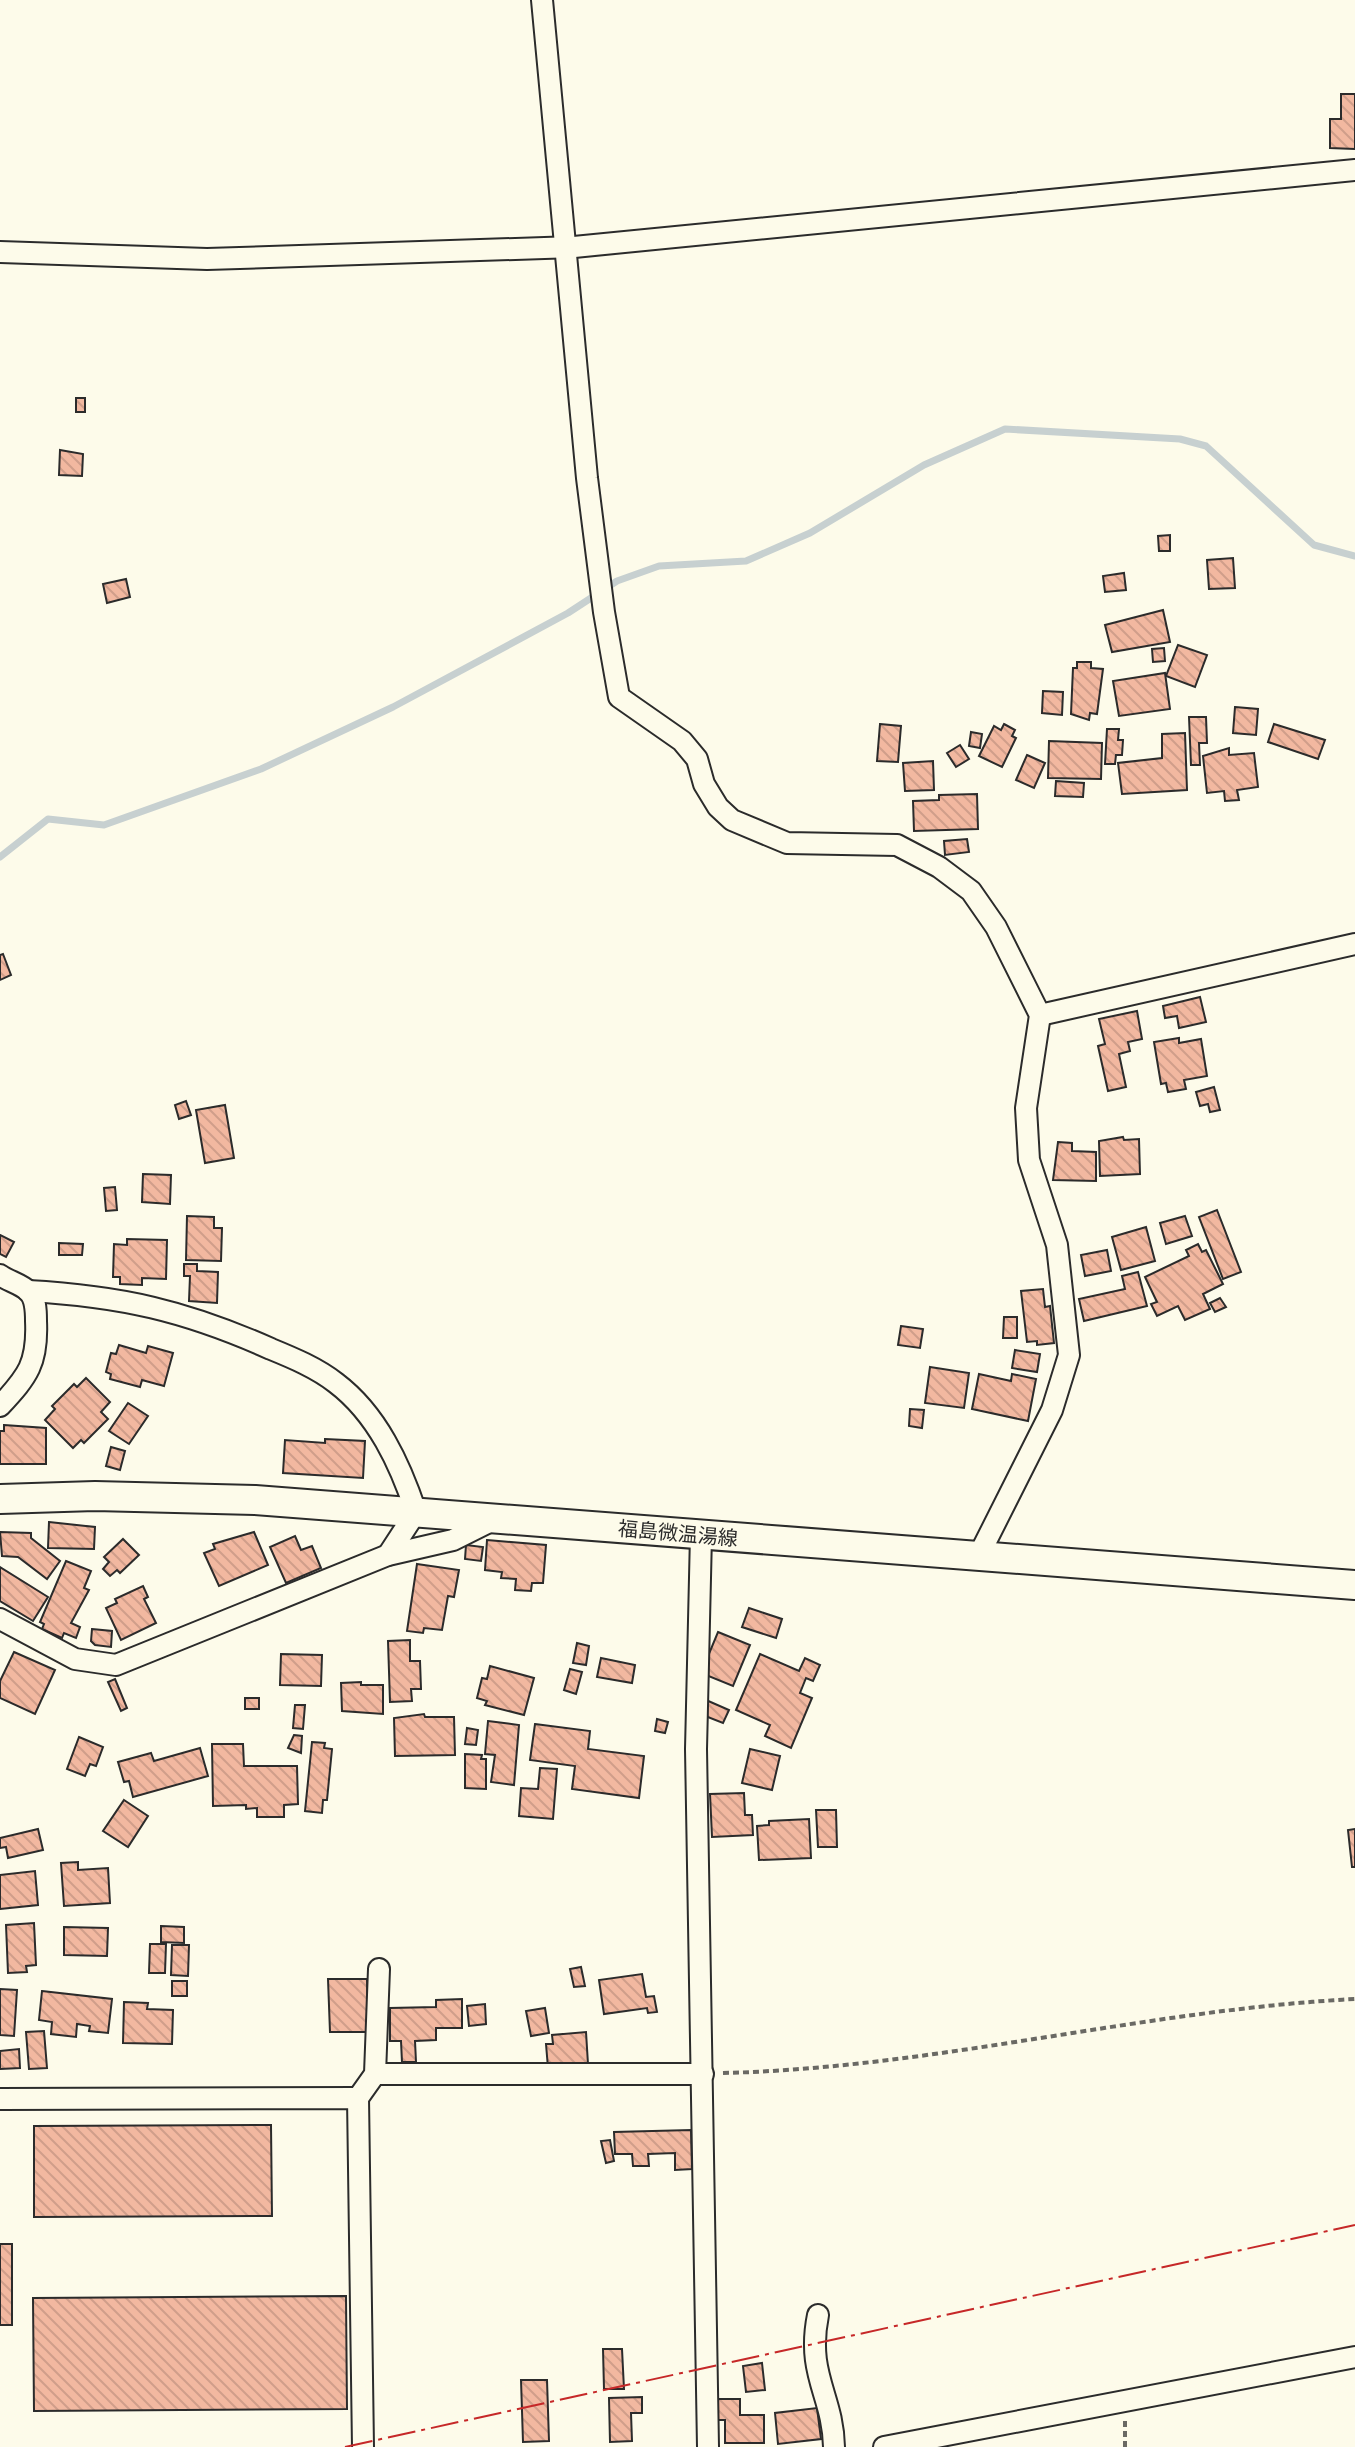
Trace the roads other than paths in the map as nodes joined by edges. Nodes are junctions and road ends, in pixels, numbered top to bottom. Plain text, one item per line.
1 (542, 0) edge
2 (1355, 170) edge
3 (564, 247) junction
4 (0, 252) edge
5 (1355, 944) edge
6 (1040, 1015) junction
7 (0, 1275) edge
8 (28, 1291) junction
9 (0, 1406) edge
10 (0, 1499) edge
11 (416, 1512) junction
12 (499, 1518) junction
13 (701, 1535) junction
14 (388, 1555) junction
15 (978, 1557) junction
16 (1355, 1585) edge
17 (0, 1619) edge
18 (379, 1969) dead end
19 (375, 2074) junction
20 (703, 2074) junction
21 (358, 2098) junction
22 (0, 2099) edge
23 (818, 2315) dead end
24 (1355, 2357) edge
25 (363, 2447) edge
26 (708, 2447) edge
27 (834, 2447) edge
28 (884, 2447) edge

1 - 3 street
2 - 3 street
3 - 4 street
3 - 6 street
5 - 6 street
6 - 15 street
7 - 8 street
8 - 9 street
8 - 11 street
10 - 11 main road, 福島微温湯線
11 - 12 main road, 福島微温湯線
11 - 14 street
12 - 13 main road, 福島微温湯線
12 - 14 street
13 - 15 main road, 福島微温湯線
13 - 20 street
14 - 17 street
15 - 16 main road, 福島微温湯線
18 - 19 street
19 - 20 street
19 - 21 street
20 - 26 street
21 - 22 street
21 - 25 street
23 - 27 street
24 - 28 street

